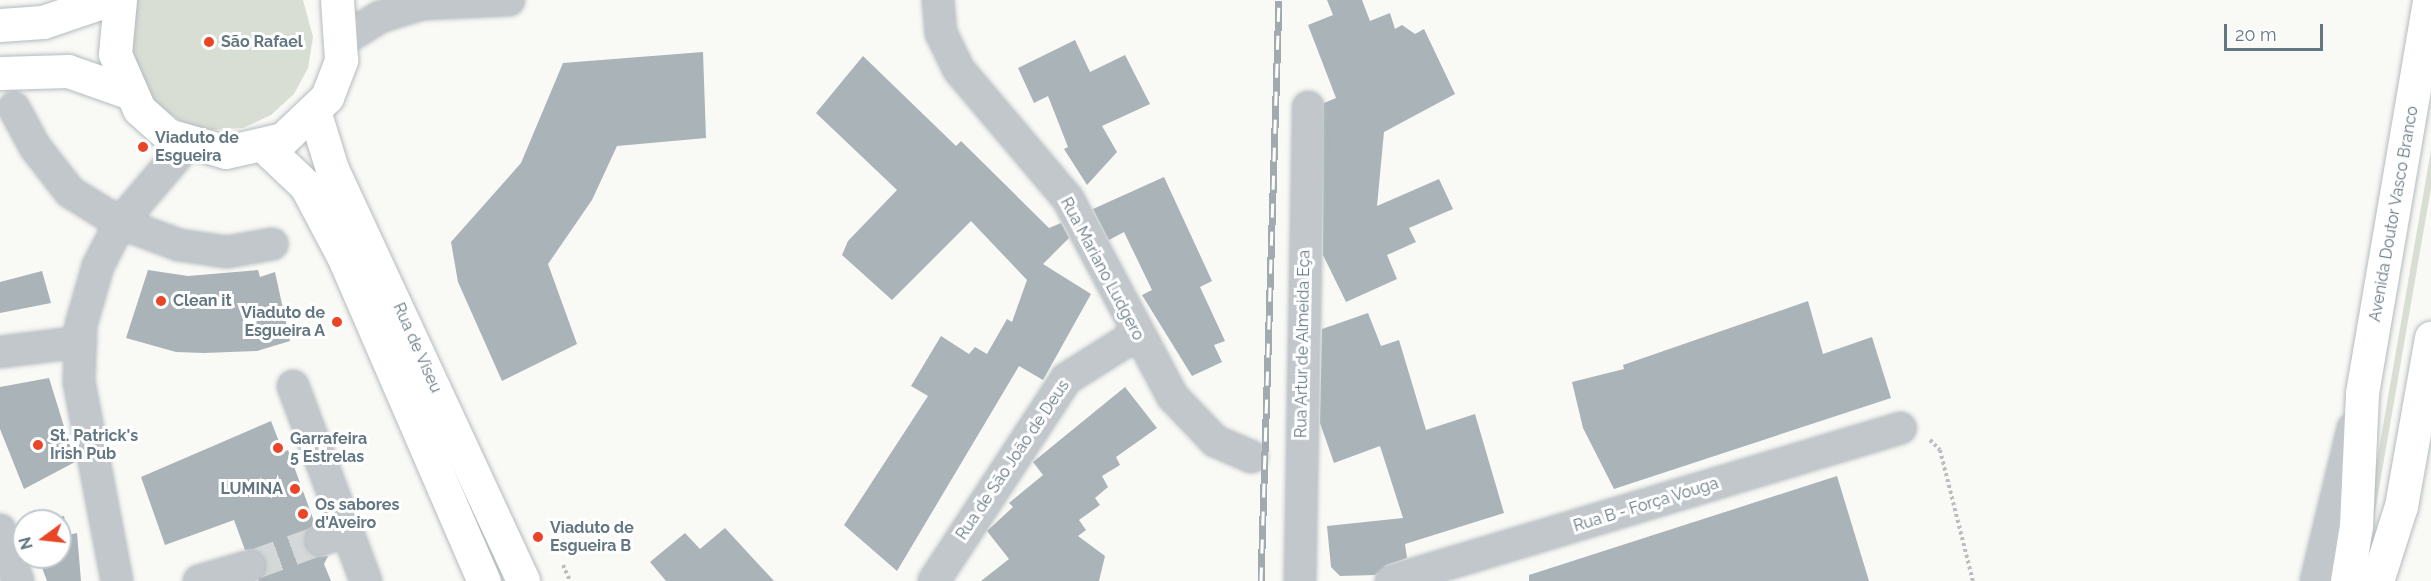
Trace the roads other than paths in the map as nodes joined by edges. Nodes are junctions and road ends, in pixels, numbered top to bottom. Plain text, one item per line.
1 (108, 0) edge
2 (120, 0) edge
3 (337, 0) edge
4 (509, 0) edge
5 (938, 0) edge
6 (2429, 0) edge
7 (0, 25) edge
8 (343, 40) junction
9 (0, 73) edge
10 (128, 92) junction
11 (1308, 107) dead end
12 (14, 108) dead end
13 (315, 114) junction
14 (187, 144) junction
15 (265, 147) junction
16 (120, 223) junction
17 (272, 244) dead end
18 (1136, 335) junction
19 (2431, 338) edge
20 (80, 342) junction
21 (0, 352) edge
22 (293, 386) dead end
23 (2362, 393) junction
24 (1901, 428) road end
25 (1252, 457) dead end
26 (2401, 506) junction
27 (0, 530) edge
28 (250, 566) tunnel mouth
29 (18, 581) edge
30 (117, 581) edge
31 (199, 581) edge
32 (366, 581) edge
33 (484, 581) edge
34 (523, 581) edge
35 (934, 581) edge
36 (1300, 581) edge
37 (1391, 581) edge
38 (2316, 581) edge
39 (2347, 581) edge
40 (2377, 581) edge
41 (2390, 581) edge

1 - 7 main road
2 - 10 main road
3 - 8 main road
4 - 8 street
5 - 18 street, Rua Mariano Ludgero
6 - 23 main road, Avenida Doutor Vasco Branco
8 - 13 main road
9 - 10 main road
10 - 14 main road
11 - 36 street, Rua Artur de Almeida Eça
12 - 16 street
13 - 15 main road
13 - 34 main road, Rua de Viseu
14 - 15 main road
14 - 16 street
15 - 33 main road, Rua de Viseu
16 - 17 street
16 - 20 street
18 - 25 street, Rua Mariano Ludgero
18 - 35 street, Rua de São João de Deus
19 - 26 main road
20 - 21 street
20 - 30 street
22 - 32 street
23 - 38 street, Avenida Doutor Vasco Branco
23 - 39 main road, Avenida Doutor Vasco Branco
24 - 37 street, Rua B - Força Vouga
26 - 40 main road
26 - 41 street
27 - 29 street
28 - 31 street

